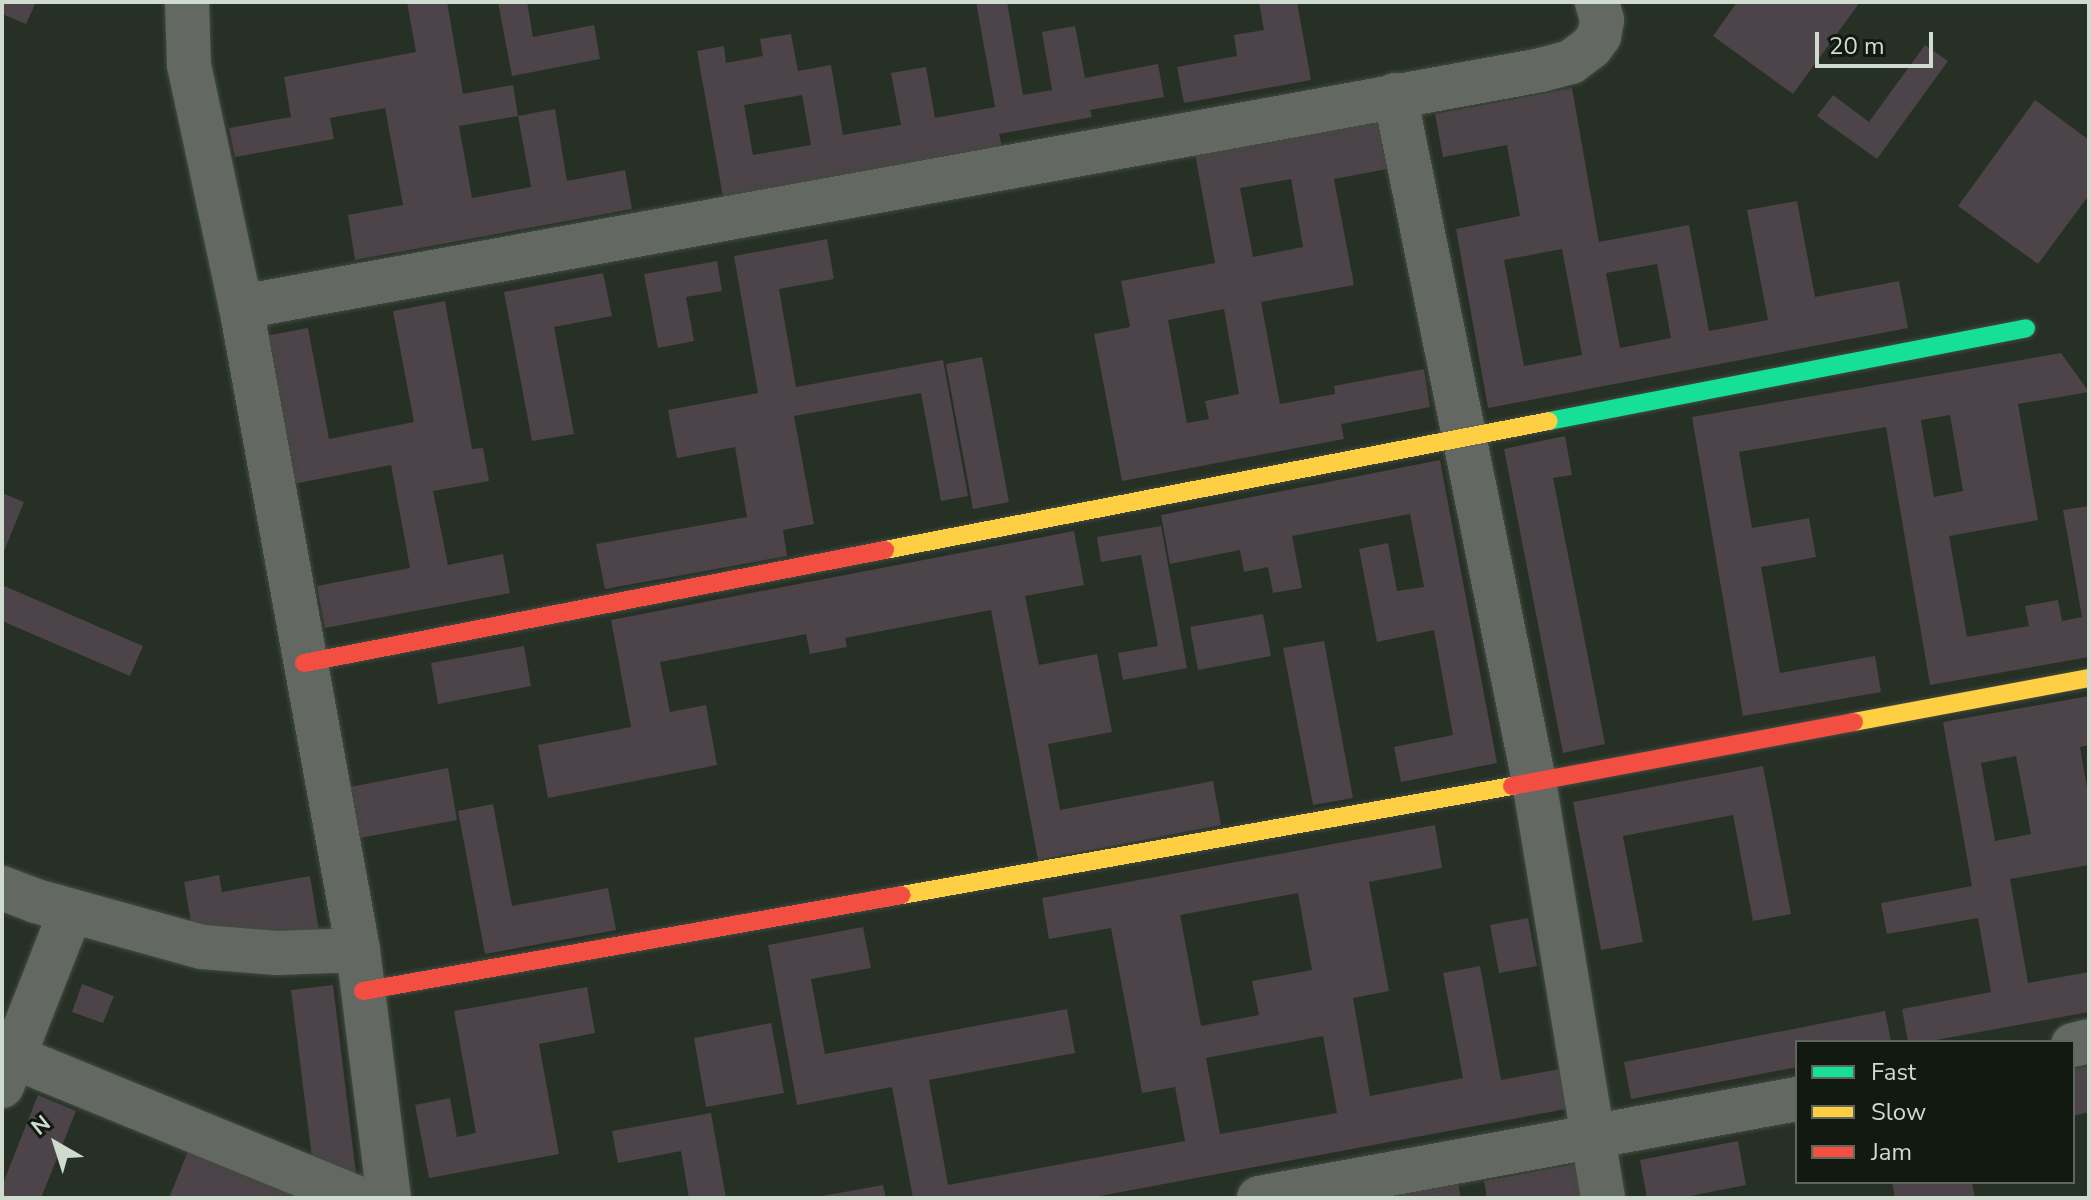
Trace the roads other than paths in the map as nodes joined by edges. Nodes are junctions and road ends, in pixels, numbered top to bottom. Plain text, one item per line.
1 (187, 2) edge
2 (1597, 2) edge
3 (1395, 95) junction
4 (241, 307) junction
5 (2026, 328) dead end
6 (1466, 437) junction
7 (304, 663) junction
8 (2089, 678) edge
9 (1534, 781) junction
10 (2, 888) edge
11 (71, 911) junction
12 (361, 970) junction
13 (8, 1072) edge
14 (1795, 1099) edge
15 (1592, 1139) junction
16 (358, 1198) edge
17 (389, 1198) edge
18 (1259, 1198) edge
19 (1603, 1198) edge

1 - 4 street
2 - 3 street
3 - 4 street
3 - 6 street
4 - 7 street
5 - 6 street
6 - 7 street
6 - 9 street
7 - 12 street
8 - 9 street
9 - 12 street
9 - 15 street
10 - 11 street
11 - 12 street
11 - 13 street
12 - 17 street
13 - 16 street
14 - 15 street
15 - 18 street
15 - 19 street

